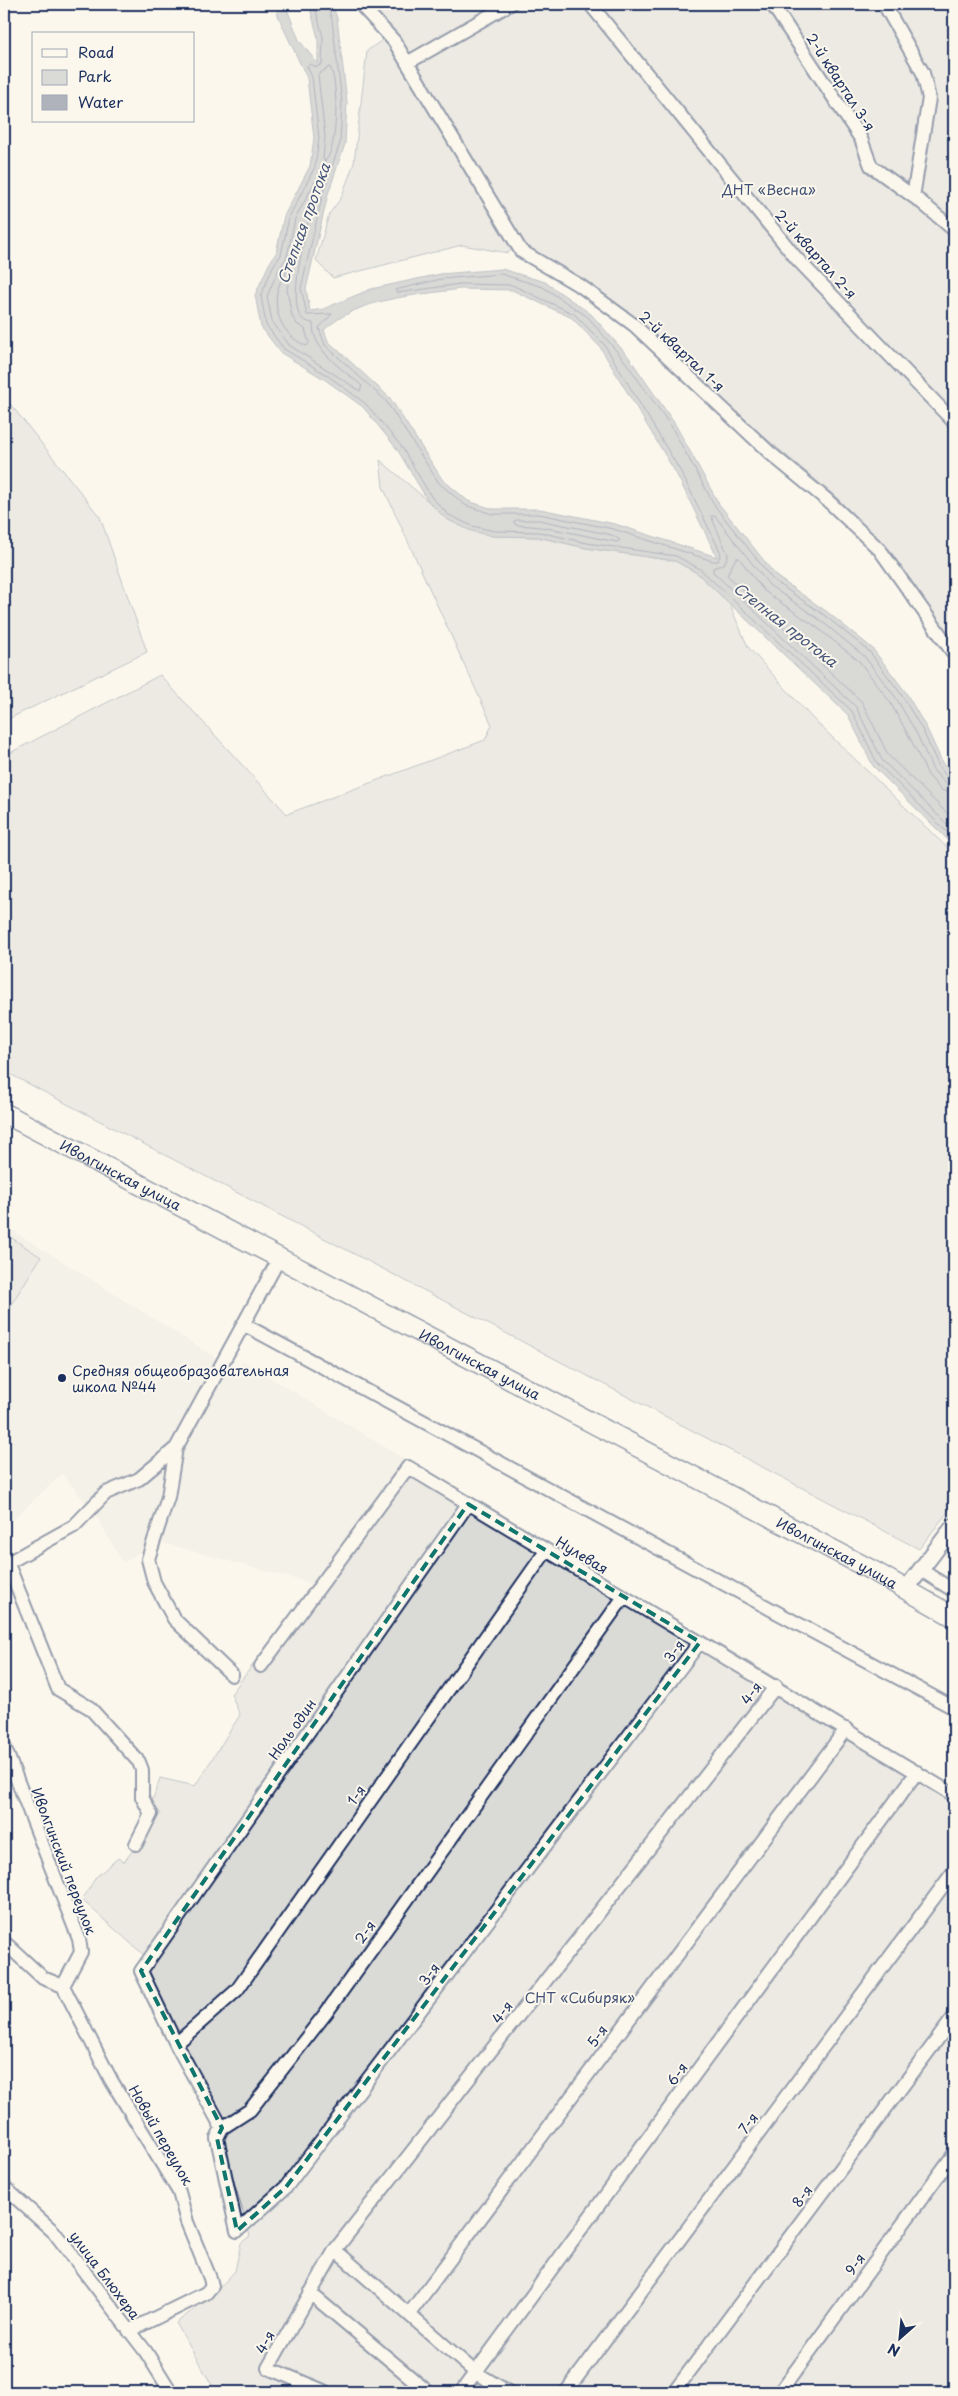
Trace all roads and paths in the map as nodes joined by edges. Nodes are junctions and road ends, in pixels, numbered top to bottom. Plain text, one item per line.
1 (360, 4) edge
2 (510, 4) edge
3 (590, 4) edge
4 (772, 4) edge
5 (884, 4) edge
6 (489, 8) edge
7 (407, 63) junction
8 (914, 191) dead end
9 (954, 230) edge
10 (954, 422) edge
11 (954, 654) edge
12 (4, 1113) edge
13 (4, 1126) edge
14 (274, 1268) junction
15 (243, 1324) junction
16 (176, 1448) junction
17 (468, 1504) junction
18 (954, 1526) edge
19 (546, 1551) junction
20 (6, 1564) edge
21 (921, 1570) junction
22 (906, 1589) junction
23 (954, 1591) edge
24 (623, 1598) junction
25 (954, 1617) edge
26 (954, 1629) edge
27 (700, 1642) junction
28 (261, 1666) dead end
29 (232, 1675) dead end
30 (776, 1686) junction
31 (954, 1708) edge
32 (846, 1728) junction
33 (4, 1746) edge
34 (917, 1772) junction
35 (954, 1795) edge
36 (136, 1844) dead end
37 (954, 1871) edge
38 (4, 1942) edge
39 (63, 1986) junction
40 (954, 2017) edge
41 (176, 2044) junction
42 (222, 2128) junction
43 (954, 2154) edge
44 (4, 2187) edge
45 (336, 2250) junction
46 (310, 2293) junction
47 (408, 2314) junction
48 (128, 2331) junction
49 (476, 2373) junction
50 (171, 2392) edge
51 (326, 2392) edge
52 (428, 2392) edge
53 (461, 2392) edge
54 (508, 2392) edge
55 (566, 2392) edge
56 (674, 2392) edge
57 (780, 2392) edge

1 - 7 street, 2-й квартал 1-я
2 - 6 street
3 - 10 street, 2-й квартал 2-я
4 - 9 street, 2-й квартал 3-я
5 - 8 street
6 - 7 street
7 - 11 street, 2-й квартал 1-я
12 - 22 main road, Иволгинская улица
13 - 14 main road, Иволгинская улица
14 - 15 street
14 - 26 main road, Иволгинская улица
15 - 16 street
15 - 31 street
16 - 20 street
16 - 29 street
17 - 19 street, Нулевая
17 - 28 street, Нулевая
17 - 41 street, Ноль один
18 - 21 street
19 - 24 street, Нулевая
19 - 41 street, 1-я
20 - 36 street
21 - 22 street
21 - 23 street
22 - 25 main road, Иволгинская улица
24 - 27 street, Нулевая
24 - 42 street, 2-я
27 - 30 street, Нулевая
27 - 42 street, 3-я
30 - 32 street, Нулевая
30 - 45 street, 4-я
32 - 34 street, Нулевая
32 - 47 street, 5-я
33 - 39 street, Иволгинский переулок
34 - 35 street, Нулевая
34 - 49 street, 6-я
37 - 55 street, 7-я
38 - 39 street
39 - 48 street, Новый переулок
40 - 56 street, 8-я
41 - 42 street
43 - 57 street, 9-я
44 - 48 street, улица Блюхера
45 - 46 street, 4-я
45 - 47 street
46 - 51 street, 4-я
46 - 52 street
47 - 49 street
48 - 50 street, улица Блюхера
49 - 53 street, 6-я
49 - 54 street

